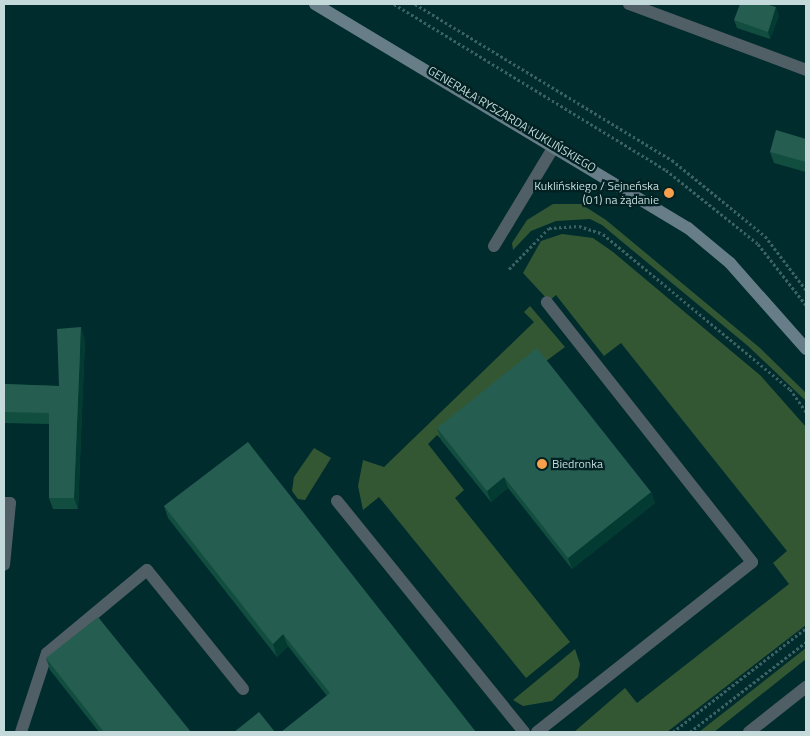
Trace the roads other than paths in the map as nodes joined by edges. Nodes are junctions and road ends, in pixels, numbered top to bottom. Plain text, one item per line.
1 (315, 4) edge
2 (629, 4) edge
3 (806, 70) edge
4 (555, 145) junction
5 (494, 246) dead end
6 (547, 302) dead end
7 (787, 328) junction
8 (806, 349) edge
9 (806, 356) edge
10 (337, 501) dead end
11 (4, 503) edge
12 (4, 565) edge
13 (806, 687) edge
14 (243, 689) dead end
15 (21, 732) edge
16 (524, 732) edge
17 (537, 732) edge
18 (749, 732) edge

1 - 4 main road, GENERAŁA RYSZARDA KUKLIŃSKIEGO
2 - 3 street
4 - 5 street
4 - 7 main road, GENERAŁA RYSZARDA KUKLIŃSKIEGO
6 - 17 street
7 - 8 main road, GENERAŁA RYSZARDA KUKLIŃSKIEGO
7 - 9 main road, GENERAŁA RYSZARDA KUKLIŃSKIEGO
10 - 16 street
11 - 12 street
13 - 18 street
14 - 15 street

